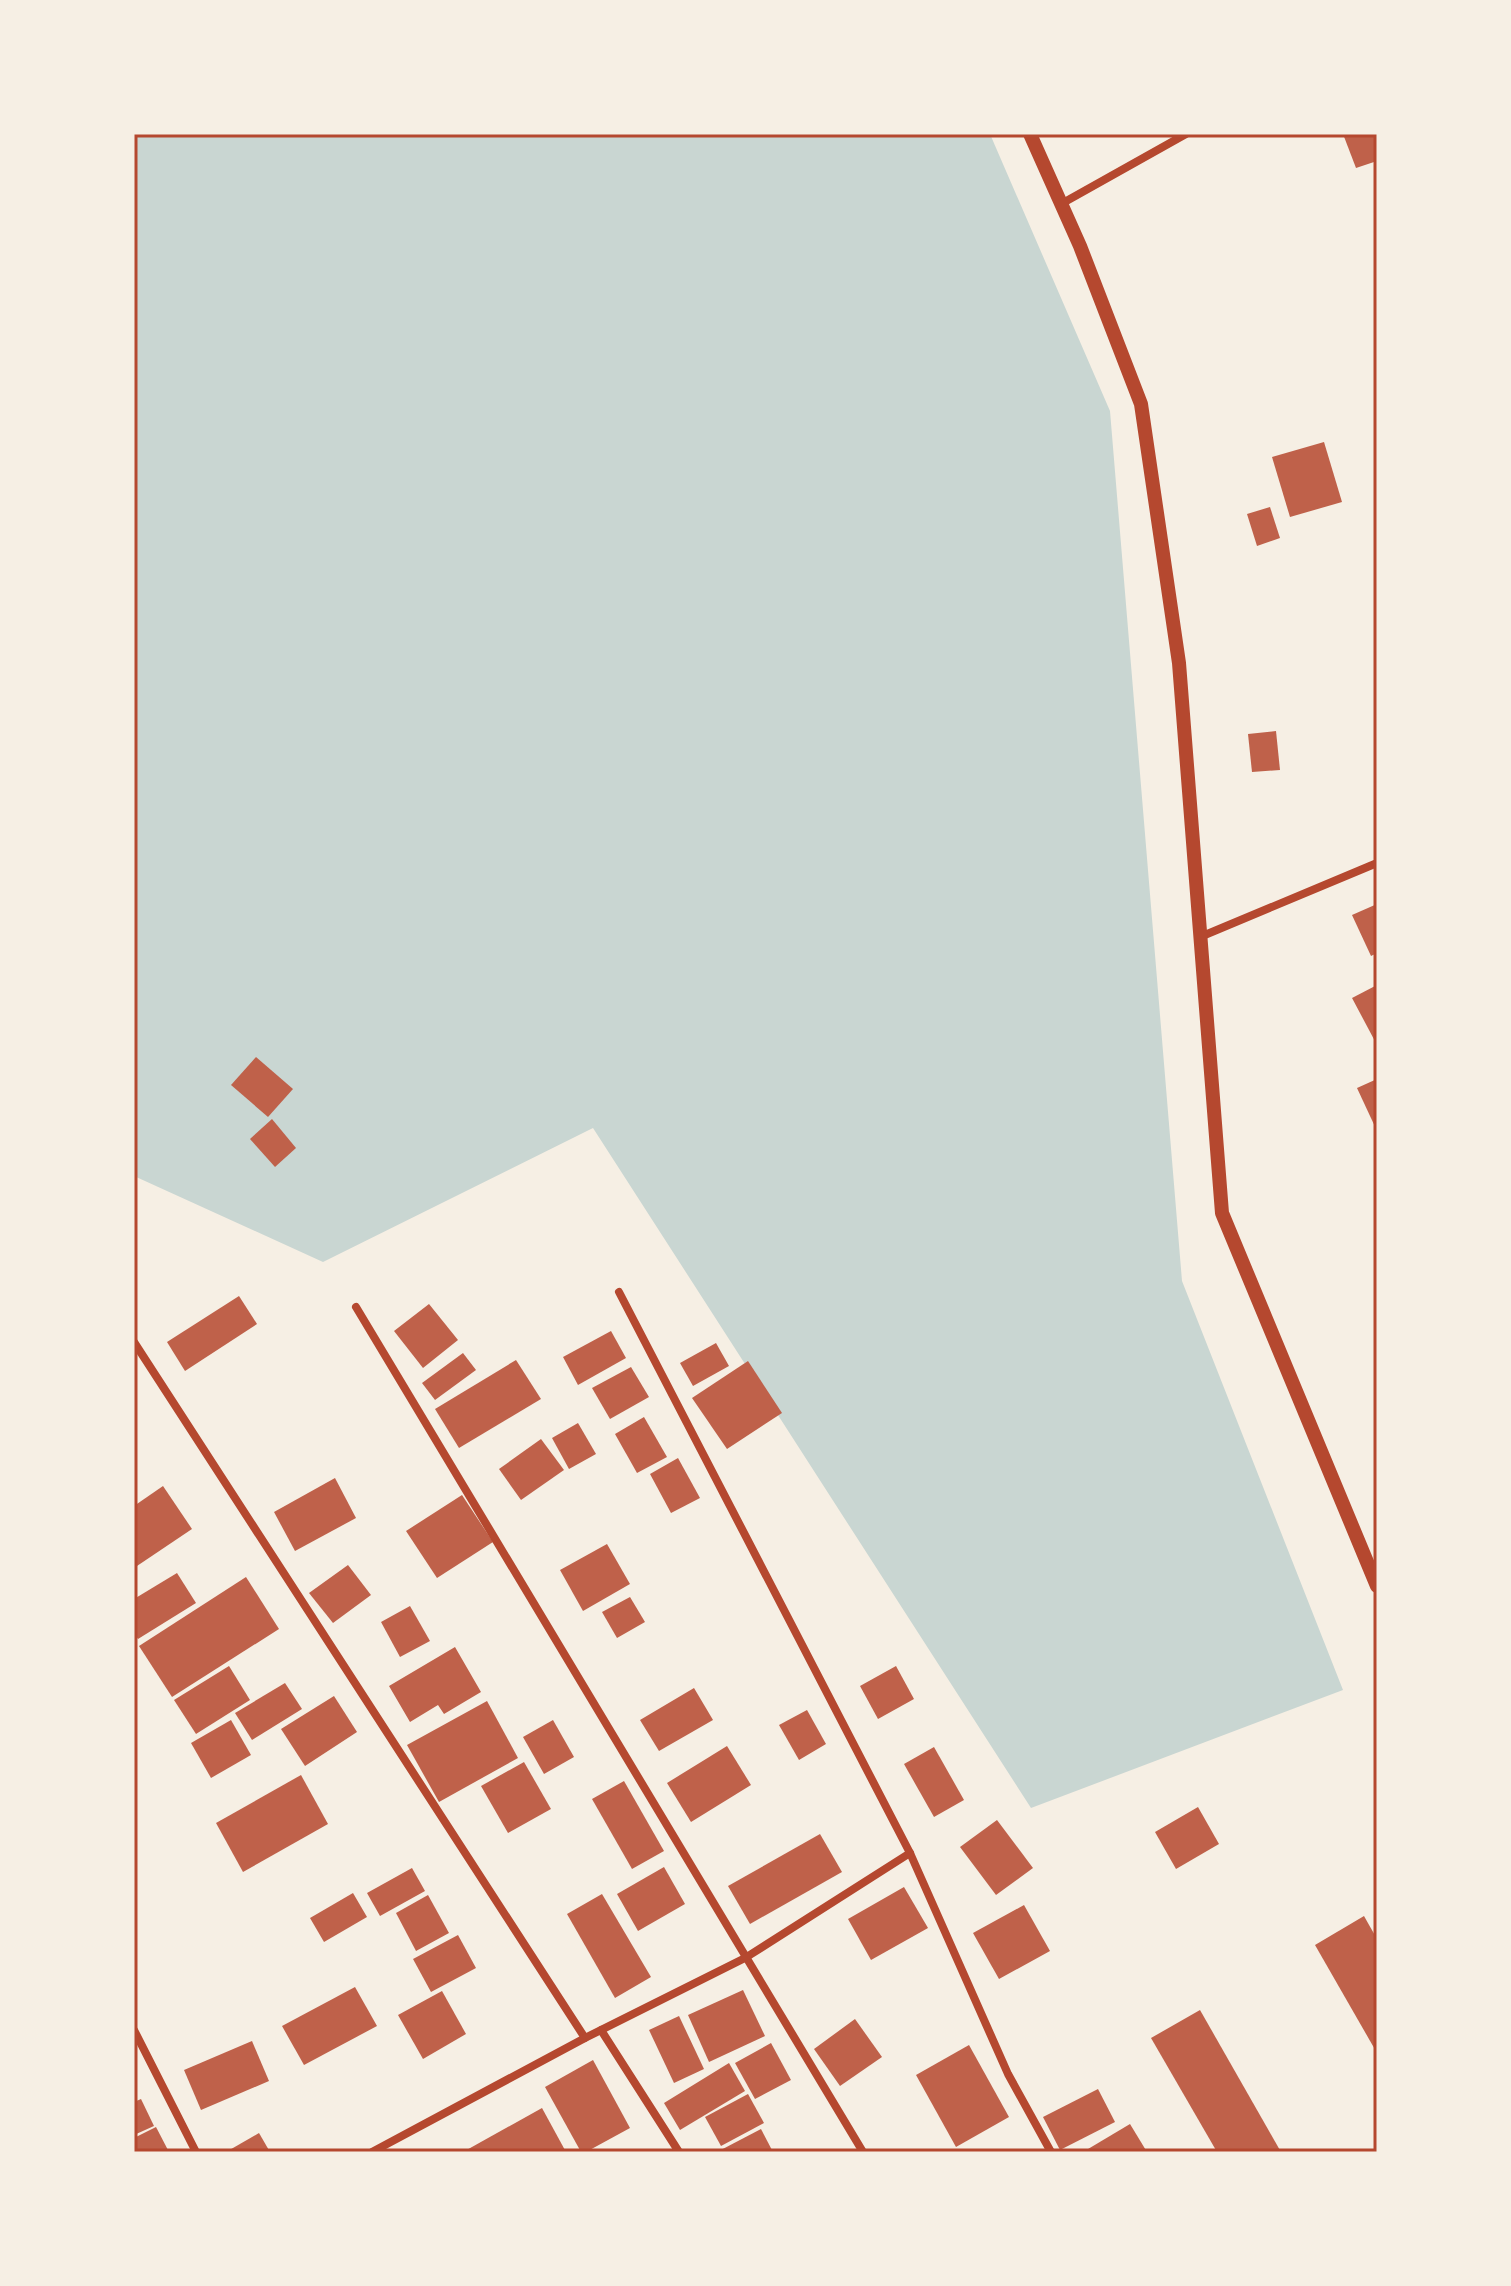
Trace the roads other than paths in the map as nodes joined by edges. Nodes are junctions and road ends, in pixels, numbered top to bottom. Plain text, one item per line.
1 (1030, 134) edge
2 (1186, 134) edge
3 (1061, 204) junction
4 (1377, 863) edge
5 (1200, 937) junction
6 (619, 1292) dead end
7 (356, 1307) dead end
8 (134, 1342) edge
9 (1377, 1586) edge
10 (910, 1853) junction
11 (745, 1958) junction
12 (134, 2030) edge
13 (601, 2030) junction
14 (585, 2038) junction
15 (196, 2152) edge
16 (372, 2152) edge
17 (679, 2152) edge
18 (863, 2152) edge
19 (1051, 2152) edge

1 - 3 street
2 - 3 street
3 - 5 street
4 - 5 street
5 - 9 street
6 - 10 street
7 - 11 street
8 - 14 street
10 - 11 street
10 - 19 street
11 - 13 street
11 - 18 street
12 - 15 street
13 - 14 street
13 - 17 street
14 - 16 street

